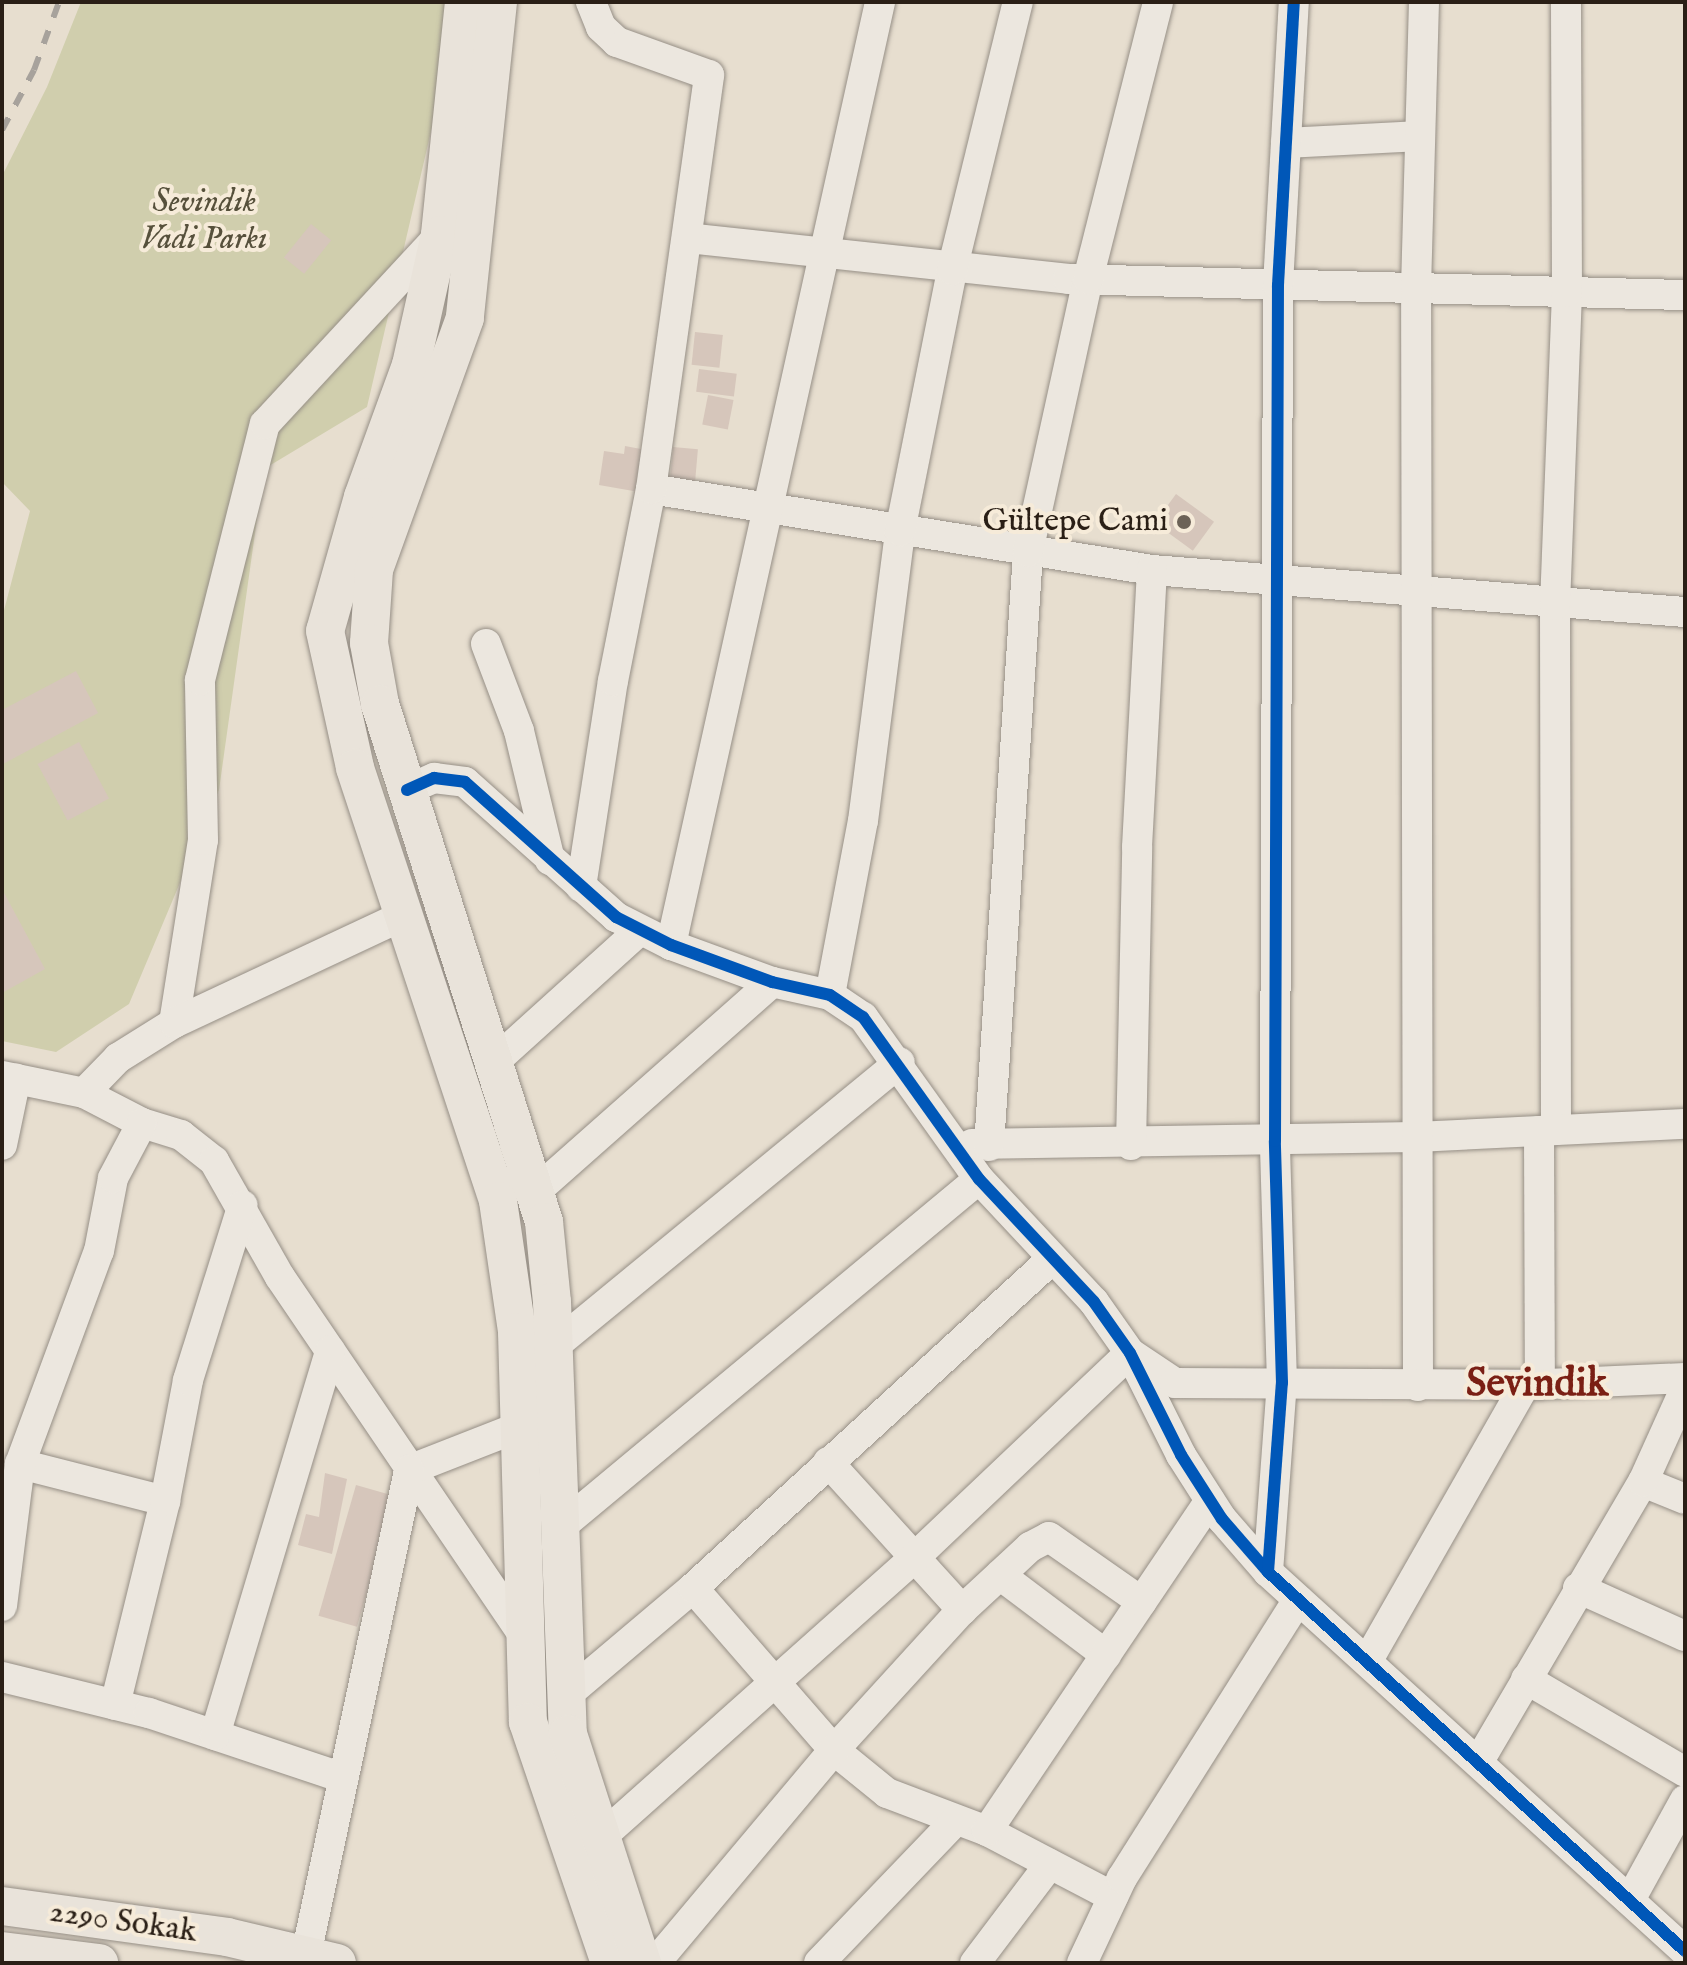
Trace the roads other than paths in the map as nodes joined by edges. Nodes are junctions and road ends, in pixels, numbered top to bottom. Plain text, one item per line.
1 (464, 2) edge
2 (498, 2) edge
3 (591, 2) edge
4 (1018, 2) edge
5 (1158, 2) edge
6 (1294, 2) edge
7 (1424, 2) edge
8 (1566, 2) edge
9 (877, 3) edge
10 (1420, 136) junction
11 (1286, 143) junction
12 (440, 235) junction
13 (687, 238) junction
14 (822, 254) junction
15 (952, 270) junction
16 (1088, 279) junction
17 (1278, 285) junction
18 (1416, 288) junction
19 (1567, 292) junction
20 (1685, 295) edge
21 (651, 489) junction
22 (768, 505) junction
23 (900, 531) junction
24 (1028, 552) junction
25 (1152, 570) junction
26 (1276, 580) junction
27 (1416, 595) junction
28 (1555, 605) junction
29 (1685, 612) edge
30 (486, 644) dead end
31 (407, 790) junction
32 (550, 860) junction
33 (581, 887) junction
34 (405, 915) junction
35 (640, 930) junction
36 (671, 945) junction
37 (772, 982) junction
38 (830, 995) junction
39 (174, 1023) junction
40 (494, 1062) junction
41 (900, 1062) junction
42 (9, 1077) edge
43 (84, 1093) junction
44 (142, 1123) junction
45 (1685, 1124) edge
46 (1548, 1131) junction
47 (1416, 1137) junction
48 (1275, 1141) junction
49 (954, 1142) junction
50 (2, 1145) edge
51 (1131, 1145) junction
52 (989, 1146) junction
53 (979, 1179) junction
54 (535, 1192) junction
55 (243, 1205) junction
56 (1052, 1259) junction
57 (552, 1348) junction
58 (330, 1351) junction
59 (1130, 1353) junction
60 (1685, 1378) edge
61 (1282, 1383) junction
62 (1532, 1385) junction
63 (1418, 1386) junction
64 (1685, 1389) edge
65 (519, 1427) junction
66 (828, 1462) junction
67 (20, 1464) junction
68 (409, 1470) junction
69 (1643, 1482) junction
70 (1685, 1499) edge
71 (165, 1501) junction
72 (1210, 1501) junction
73 (558, 1529) junction
74 (913, 1559) junction
75 (1268, 1572) junction
76 (1000, 1575) junction
77 (693, 1588) junction
78 (1578, 1588) junction
79 (1298, 1600) junction
80 (1142, 1602) junction
81 (2, 1606) edge
82 (962, 1610) junction
83 (523, 1635) junction
84 (1685, 1636) edge
85 (1106, 1655) junction
86 (1368, 1660) junction
87 (2, 1677) edge
88 (1526, 1679) junction
89 (776, 1683) junction
90 (564, 1697) junction
91 (115, 1705) junction
92 (215, 1735) junction
93 (834, 1750) junction
94 (1479, 1761) junction
95 (1685, 1772) edge
96 (343, 1778) junction
97 (1685, 1800) edge
98 (956, 1820) junction
99 (987, 1831) junction
100 (600, 1838) junction
101 (1050, 1864) junction
102 (1113, 1897) junction
103 (1630, 1900) junction
104 (2, 1906) edge
105 (2, 1951) edge
106 (1685, 1951) edge
107 (322, 1959) edge
108 (99, 1963) edge
109 (610, 1963) edge
110 (642, 1963) edge
111 (655, 1963) edge
112 (819, 1963) edge
113 (975, 1963) edge
114 (1082, 1963) edge

1 - 12 main road
2 - 31 main road
3 - 13 street
4 - 15 street
5 - 16 street
6 - 11 street
7 - 10 street
8 - 19 street
9 - 14 street
10 - 11 street
10 - 18 street
11 - 17 street
12 - 34 main road
12 - 39 street
13 - 14 street
13 - 21 street
14 - 15 street
14 - 22 street
15 - 16 street
15 - 23 street
16 - 17 street
16 - 24 street
17 - 18 street
17 - 26 street
18 - 19 street
18 - 27 street
19 - 20 street
19 - 28 street
21 - 22 street
21 - 33 street
22 - 23 street
22 - 36 street
23 - 24 street
23 - 38 street
24 - 25 street
24 - 52 street
25 - 26 street
25 - 51 street
26 - 27 street
26 - 48 street
27 - 28 street
27 - 47 street
28 - 29 street
28 - 46 street
30 - 32 street
31 - 32 street
31 - 40 main road
32 - 33 street
33 - 35 street
34 - 39 street
34 - 65 main road
35 - 36 street
35 - 40 street
36 - 37 street
37 - 38 street
37 - 54 street
38 - 41 street
39 - 43 street
40 - 54 main road
41 - 49 street
41 - 57 street
42 - 43 street
42 - 50 street
43 - 44 street
44 - 55 street
44 - 67 street
45 - 46 street
46 - 47 street
46 - 62 street
47 - 48 street
47 - 63 street
48 - 51 street
48 - 61 street
49 - 52 street
49 - 53 street
51 - 52 street
53 - 56 street
53 - 73 street
54 - 57 main road
55 - 58 street
55 - 71 street
56 - 59 street
56 - 66 street
57 - 73 main road
58 - 68 street
58 - 92 street
59 - 61 street
59 - 72 street
59 - 74 street
60 - 62 street
61 - 63 street
61 - 75 street
62 - 63 street
62 - 86 street
64 - 69 street
65 - 68 street
65 - 83 main road
66 - 74 street
66 - 77 street
67 - 71 street
67 - 81 street
68 - 83 street
68 - 96 street
69 - 70 street
69 - 78 street
71 - 91 street
72 - 75 street
72 - 80 street
73 - 90 main road
74 - 82 street
74 - 89 street
75 - 79 street
76 - 80 street
76 - 82 street
76 - 85 street
77 - 89 street
77 - 90 street
78 - 84 street
78 - 88 street
79 - 86 street
79 - 102 street
80 - 85 street
82 - 93 street
83 - 109 main road
85 - 99 street
86 - 94 street
87 - 91 street
88 - 94 street
88 - 95 street
89 - 93 street
89 - 100 street
90 - 100 main road
91 - 92 street
92 - 96 street
93 - 98 street
93 - 111 street
94 - 103 street
96 - 107 street
97 - 103 street
98 - 99 street
98 - 112 street
99 - 101 street
100 - 110 main road
101 - 102 street
101 - 113 street
102 - 114 street
103 - 106 street
104 - 107 main road, 2290 Sokak
105 - 108 main road, 2290 Sokak

